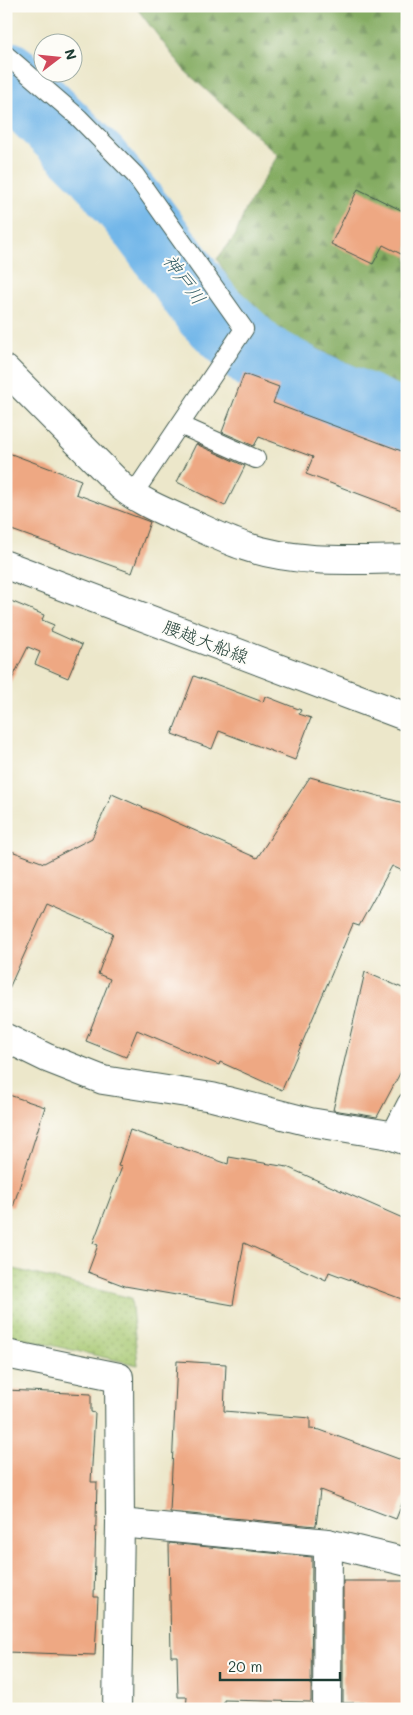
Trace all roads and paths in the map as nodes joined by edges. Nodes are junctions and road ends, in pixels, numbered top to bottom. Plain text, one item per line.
1 (6, 55) edge
2 (6, 370) edge
3 (180, 424) junction
4 (256, 459) dead end
5 (132, 496) junction
6 (407, 559) edge
7 (6, 565) edge
8 (407, 717) edge
9 (6, 1038) edge
10 (407, 1102) edge
11 (398, 1138) edge
12 (6, 1354) edge
13 (120, 1523) junction
14 (328, 1543) junction
15 (407, 1562) edge
16 (117, 1709) edge
17 (327, 1709) edge

1 - 3 lane
2 - 5 street
3 - 4 lane
3 - 5 lane
5 - 6 street
7 - 8 street, 腰越大船線
9 - 11 street
10 - 11 lane
12 - 13 street
13 - 14 street
13 - 16 street
14 - 15 street
14 - 17 street

